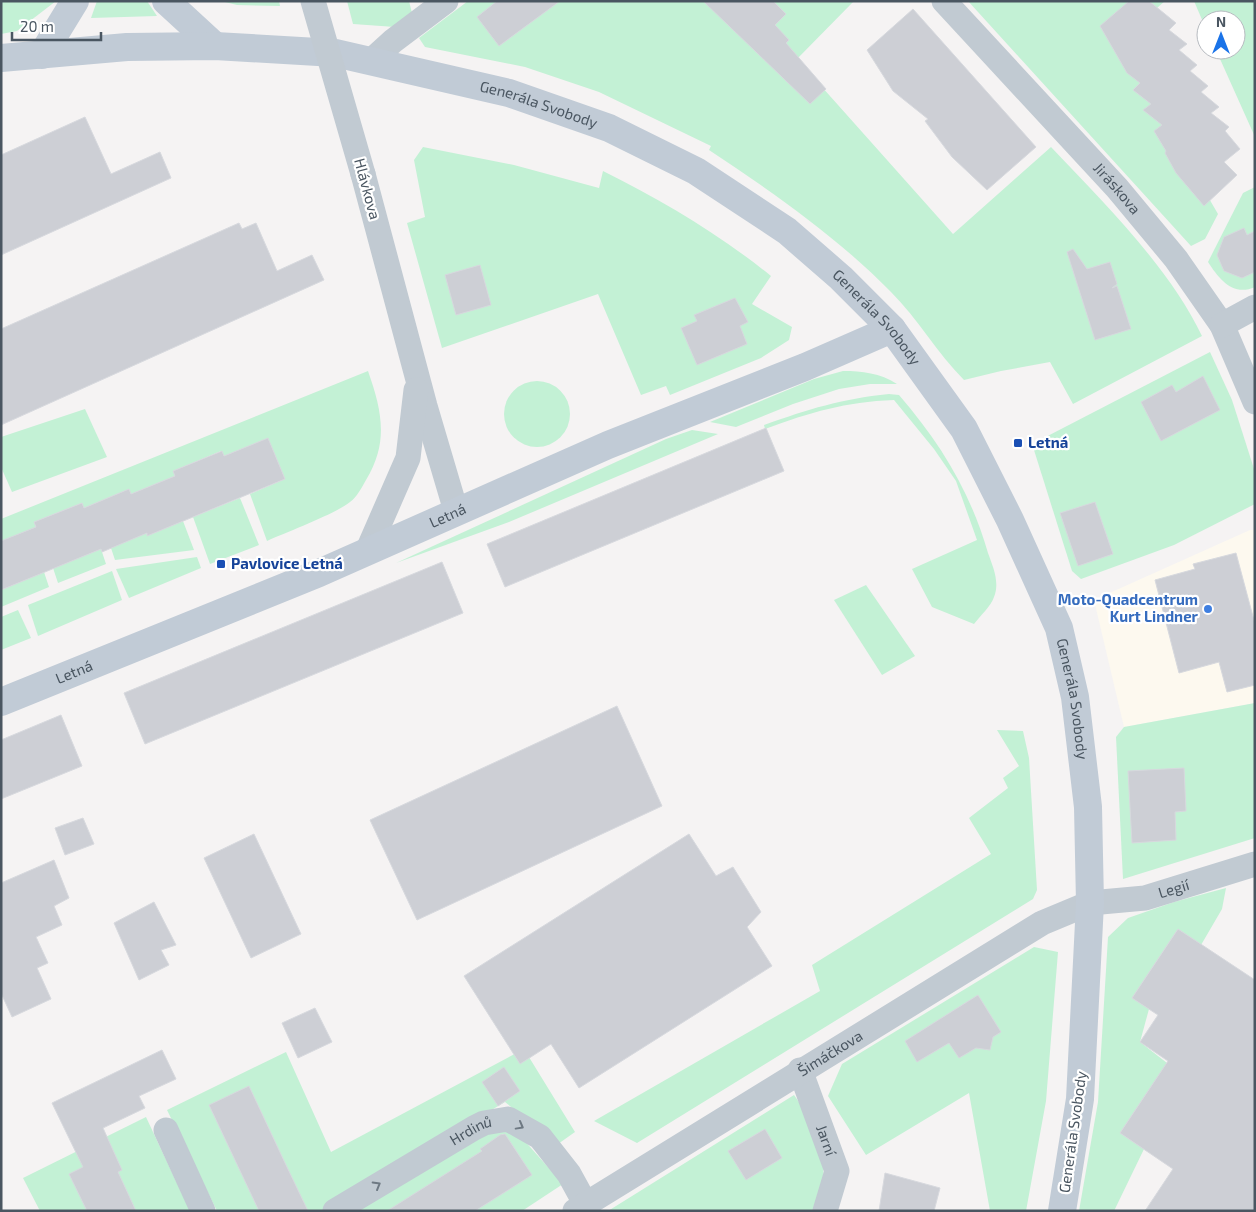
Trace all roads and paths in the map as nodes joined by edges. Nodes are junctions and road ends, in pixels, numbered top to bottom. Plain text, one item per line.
1 (75, 1) edge
2 (166, 1) edge
3 (313, 1) edge
4 (446, 1) edge
5 (944, 1) edge
6 (215, 46) junction
7 (42, 55) junction
8 (1, 58) edge
9 (371, 61) junction
10 (1255, 307) edge
11 (1222, 325) junction
12 (892, 328) junction
13 (418, 378) junction
14 (1255, 402) edge
15 (456, 511) junction
16 (367, 552) junction
17 (1, 702) edge
18 (1255, 864) edge
19 (1090, 903) junction
20 (800, 1070) junction
21 (166, 1130) dead end
22 (580, 1208) edge
23 (203, 1211) edge
24 (335, 1211) edge
25 (825, 1211) edge
26 (1062, 1211) edge

1 - 7 main road
2 - 6 main road
3 - 13 street, Hlávkova, bridge
4 - 9 street
5 - 11 street, Jiráskova
6 - 7 main road, Generála Svobody
6 - 9 main road, Generála Svobody
7 - 8 main road, Generála Svobody
9 - 12 main road, Generála Svobody
10 - 11 street
11 - 14 street, Jiráskova
12 - 15 main road, Letná
12 - 19 main road, Generála Svobody
13 - 15 street, Hlávkova
13 - 16 street, Hlávkova
15 - 16 main road, Letná
16 - 17 main road, Letná
18 - 19 street, Legií
19 - 20 street, Šimáčkova
19 - 26 main road, Generála Svobody
20 - 22 street, Šimáčkova
20 - 25 street, Jarní
21 - 23 street
24 -> 22 street, Hrdinů

